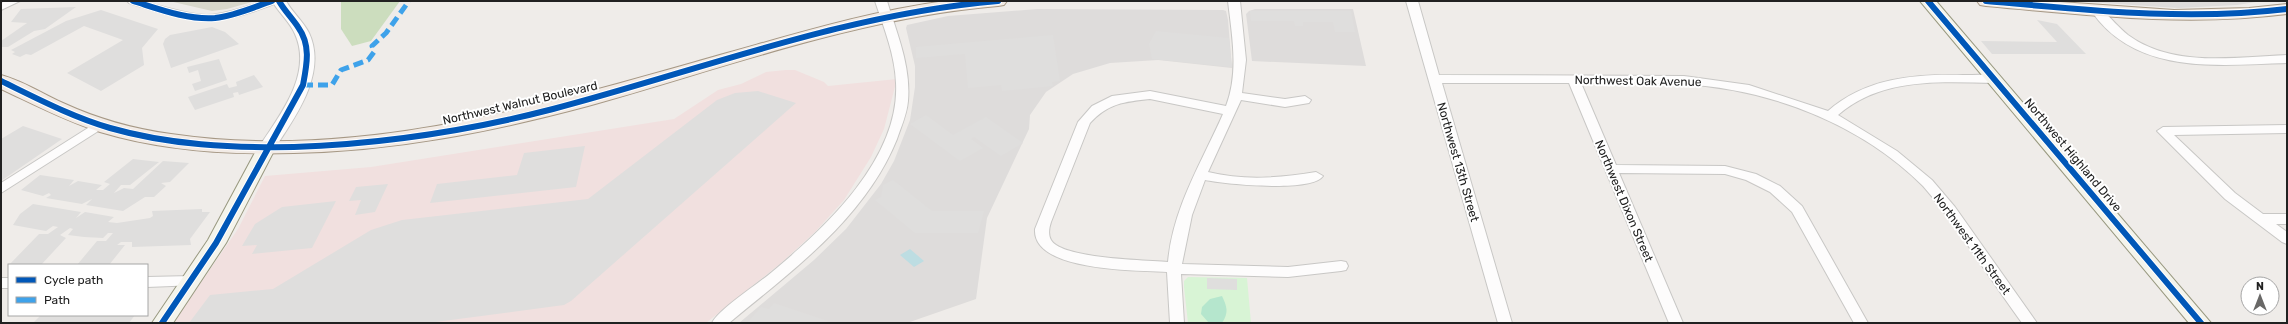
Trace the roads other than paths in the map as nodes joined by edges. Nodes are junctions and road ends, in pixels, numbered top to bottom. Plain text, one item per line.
1 (14, 1) edge
2 (133, 1) edge
3 (272, 1) edge
4 (279, 1) edge
5 (998, 1) edge
6 (1234, 1) edge
7 (1412, 1) edge
8 (1928, 1) edge
9 (1986, 1) edge
10 (1, 7) edge
11 (884, 8) edge
12 (2287, 9) edge
13 (2098, 12) junction
14 (2287, 59) edge
15 (1434, 79) junction
16 (1573, 79) junction
17 (1995, 79) junction
18 (1, 81) edge
19 (1236, 96) junction
20 (1305, 100) dead end
21 (1230, 111) junction
22 (1830, 116) junction
23 (99, 125) junction
24 (2287, 129) edge
25 (267, 147) junction
26 (1610, 169) junction
27 (1200, 174) junction
28 (1316, 176) dead end
29 (1, 189) edge
30 (2261, 219) junction
31 (2287, 219) edge
32 (2287, 239) edge
33 (1341, 266) dead end
34 (1173, 268) junction
35 (192, 281) junction
36 (148, 282) edge
37 (162, 323) edge
38 (719, 323) edge
39 (1177, 323) edge
40 (1505, 323) edge
41 (1676, 323) edge
42 (1861, 323) edge
43 (2030, 323) edge
44 (2201, 323) edge

1 - 10 street
2 - 3 street
4 - 25 street
5 - 11 main road, Northwest Walnut Boulevard
6 - 19 street
7 - 15 street, Northwest 13th Street
8 - 17 main road, Northwest Highland Drive
9 - 13 main road
11 - 25 main road, Northwest Walnut Boulevard
11 - 38 street
12 - 13 main road
13 - 14 street
15 - 16 street, Northwest Oak Avenue
15 - 40 street, Northwest 13th Street
16 - 22 street, Northwest Oak Avenue
16 - 26 street, Northwest Dixon Street
17 - 22 street
17 - 44 main road, Northwest Highland Drive
18 - 23 main road, Northwest Walnut Boulevard
19 - 20 street
19 - 21 street
21 - 27 street
21 - 34 street
22 - 43 street, Northwest 11th Street
23 - 25 main road, Northwest Walnut Boulevard
23 - 29 street
24 - 30 street
25 - 35 main road
26 - 41 street, Northwest Dixon Street
26 - 42 street
27 - 28 street
27 - 34 street
30 - 31 street
30 - 32 street
33 - 34 street
34 - 39 street
35 - 36 street
35 - 37 main road

